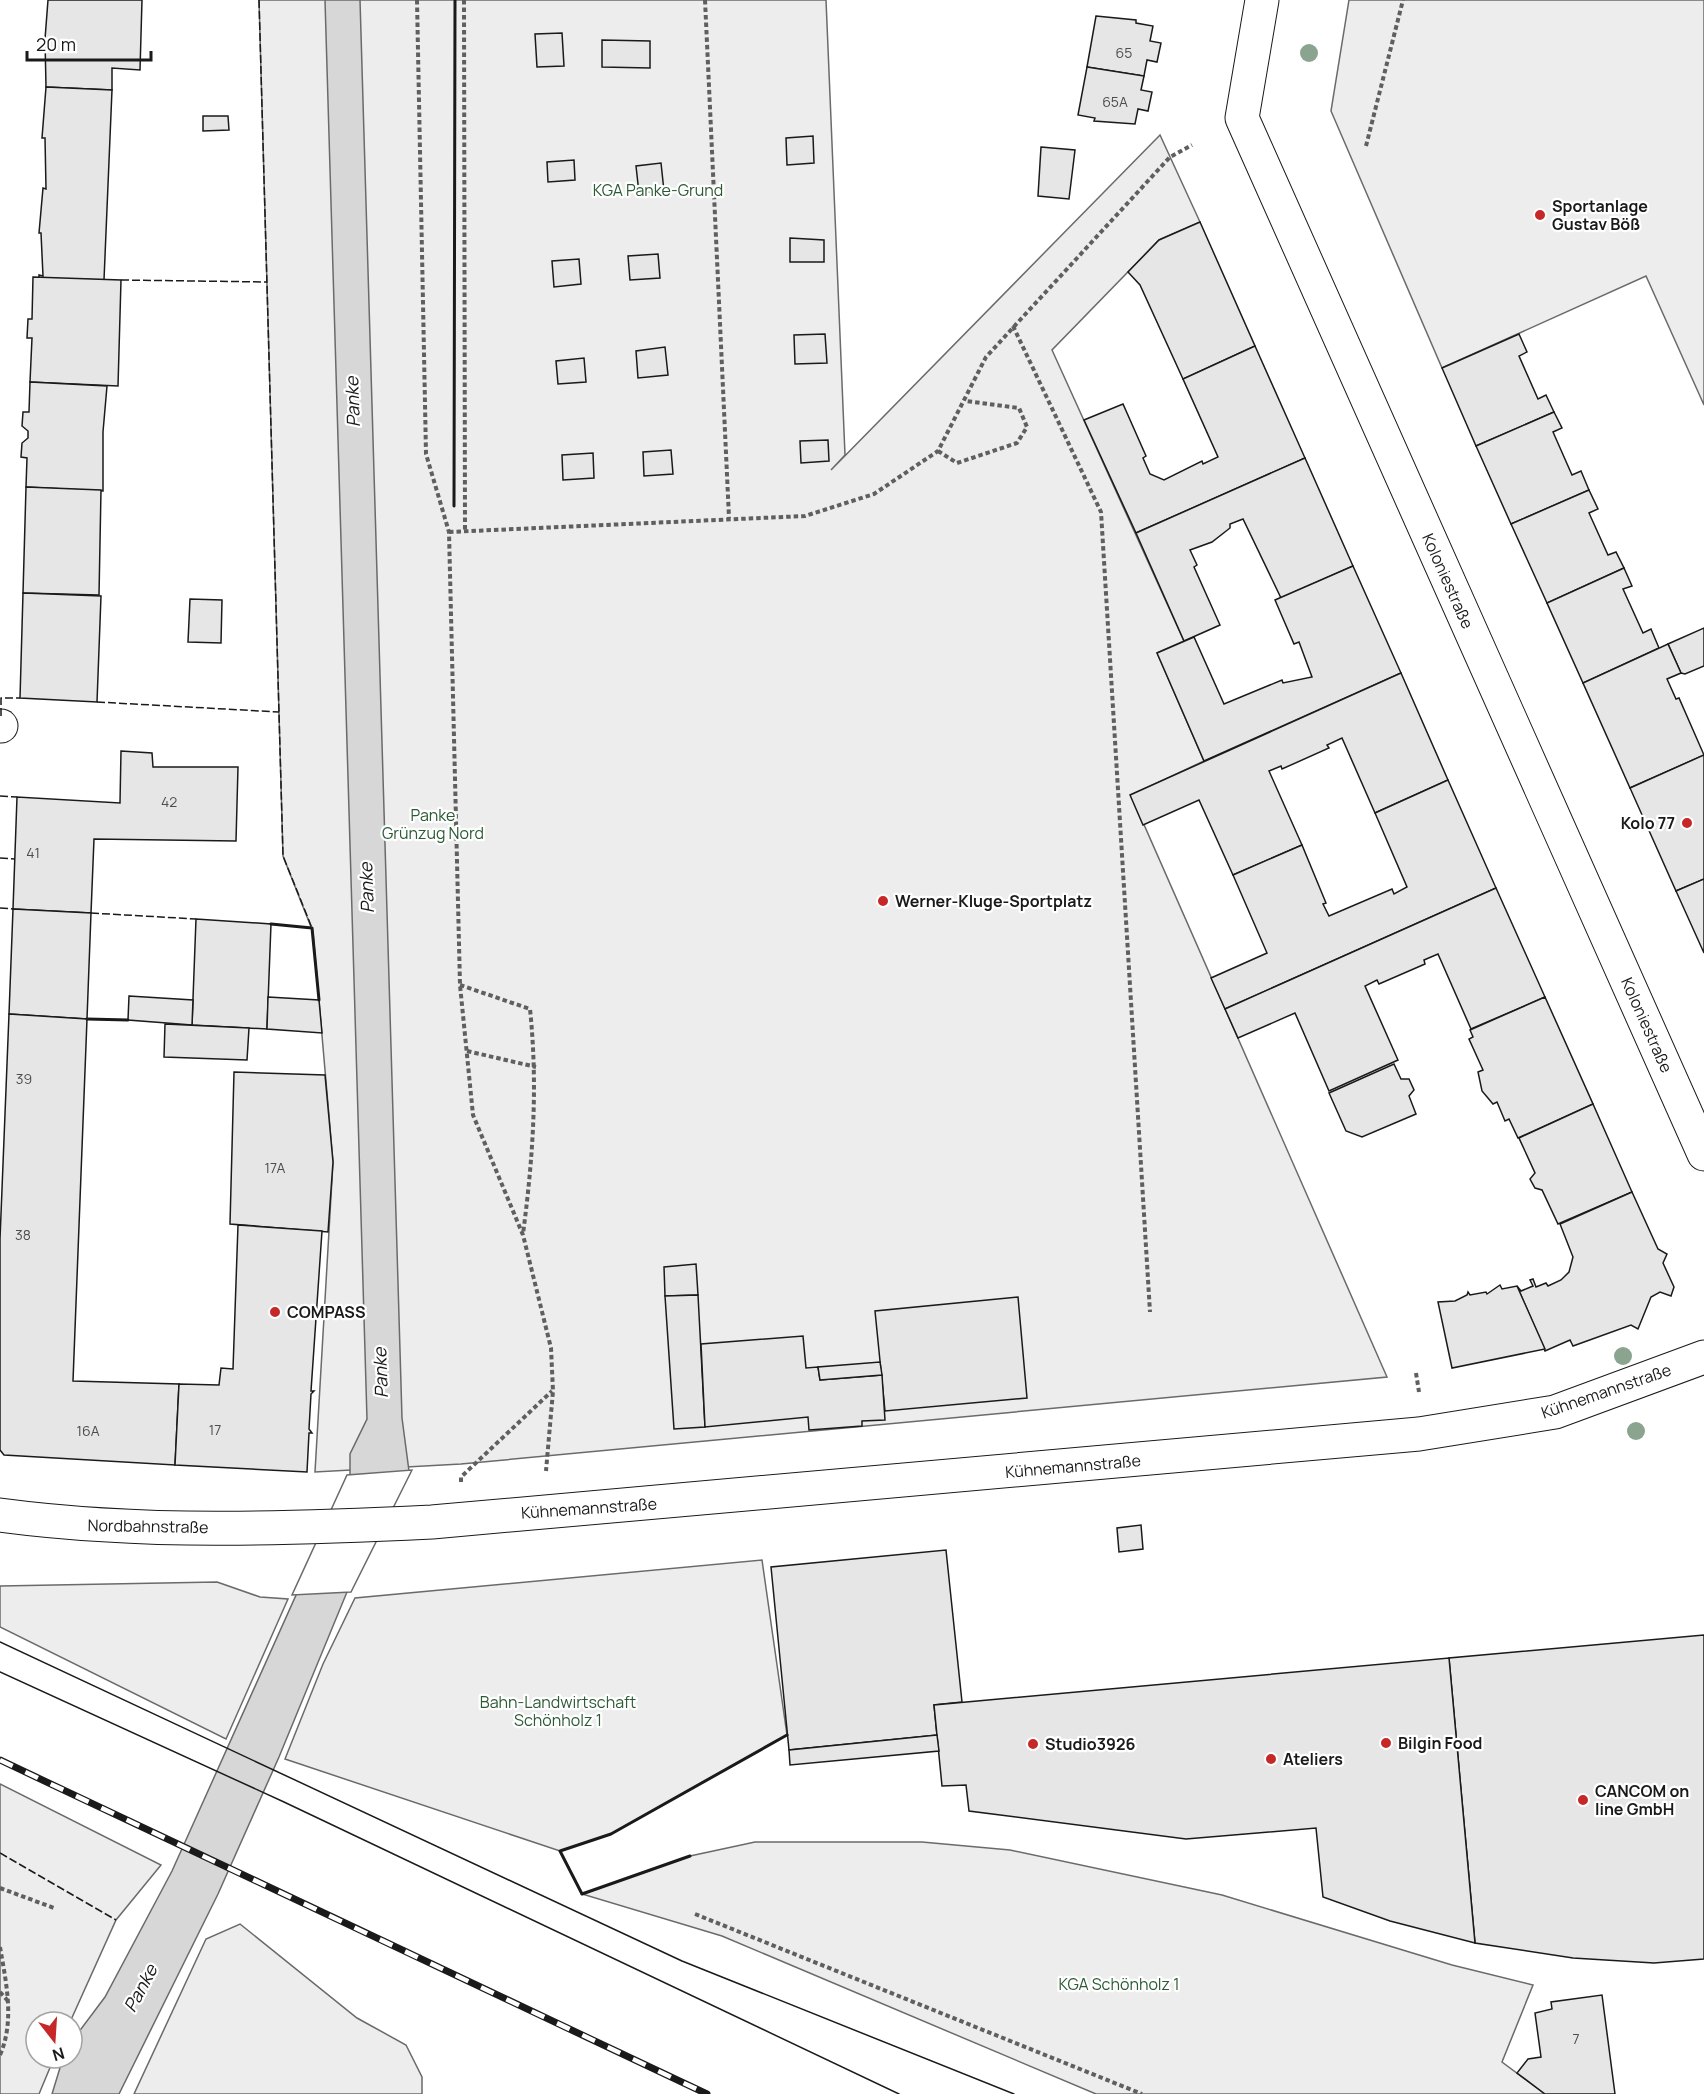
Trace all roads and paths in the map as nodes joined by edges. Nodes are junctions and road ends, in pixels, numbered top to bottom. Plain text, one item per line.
1 (417, 0) edge
2 (464, 0) edge
3 (705, 0) edge
4 (1262, 0) edge
5 (1403, 0) edge
6 (1192, 145) dead end
7 (1366, 146) dead end
8 (1012, 326) junction
9 (966, 401) junction
10 (938, 451) junction
11 (729, 518) junction
12 (449, 532) junction
13 (465, 532) junction
14 (460, 985) junction
15 (466, 1051) junction
16 (536, 1067) junction
17 (1704, 1154) edge
18 (523, 1235) junction
19 (1150, 1312) dead end
20 (1704, 1357) edge
21 (1416, 1373) dead end
22 (553, 1390) junction
23 (1419, 1392) dead end
24 (546, 1471) dead end
25 (0, 1515) edge
26 (465, 1518) junction
27 (432, 1522) joint
28 (0, 1888) edge
29 (54, 1908) dead end
30 (694, 1914) dead end
31 (0, 1947) edge
32 (0, 1992) edge
33 (9, 2001) junction
34 (0, 2055) edge
35 (1142, 2094) edge

1 - 12 path
2 - 13 path
3 - 11 path
4 - 17 street, Koloniestraße
5 - 7 path
6 - 8 path
8 - 9 path
8 - 19 path
9 - 10 path
9 - 10 path
10 - 11 path
11 - 13 path
12 - 13 path
12 - 14 path
14 - 15 path
14 - 16 path
15 - 16 path
15 - 18 path
16 - 18 path
18 - 22 path
20 - 26 street, Kühnemannstraße
21 - 23 path
22 - 24 path
22 - 26 path
25 - 27 street, Nordbahnstraße
26 - 27 street, Kühnemannstraße
28 - 29 path
30 - 35 path
31 - 33 path
32 - 33 path
33 - 34 path

